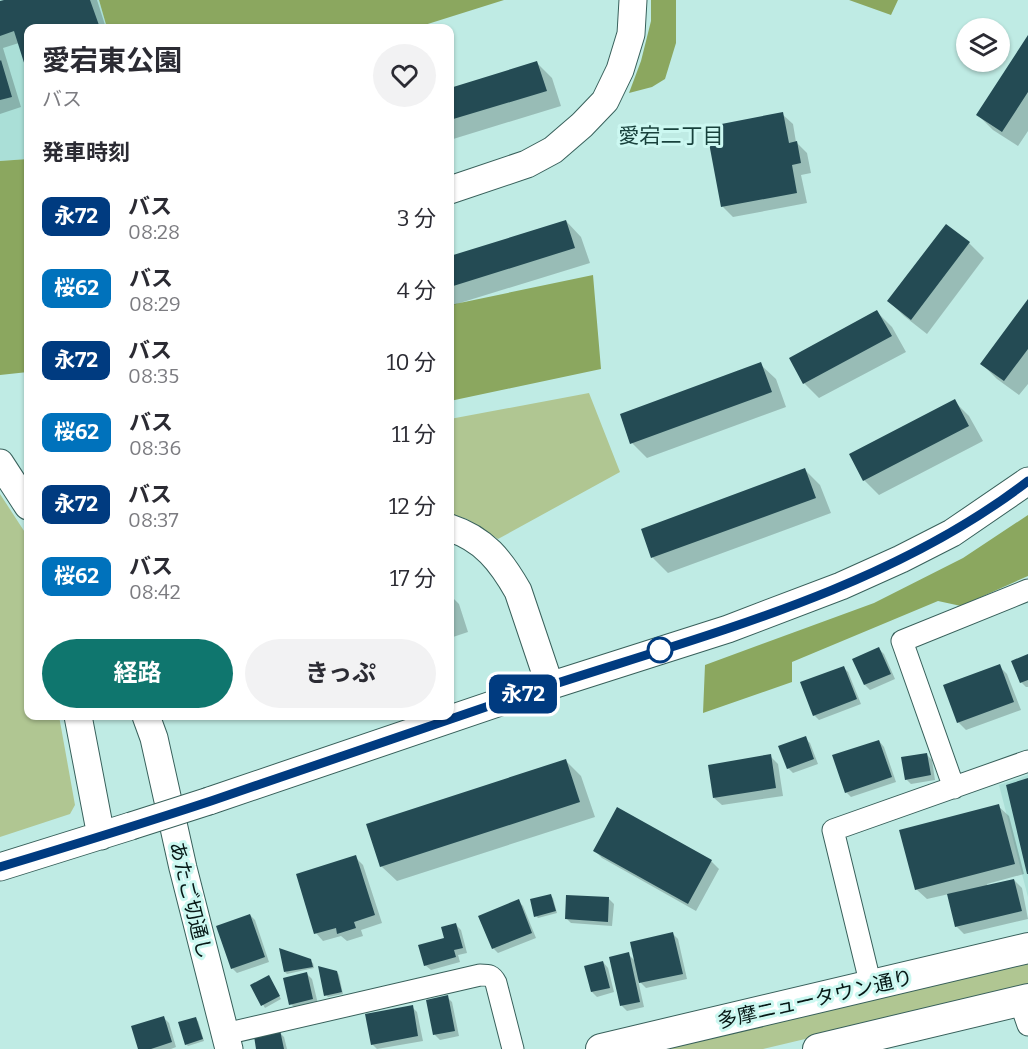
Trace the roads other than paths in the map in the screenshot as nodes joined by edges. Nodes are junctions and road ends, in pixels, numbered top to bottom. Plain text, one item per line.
1 (633, 0) edge
2 (454, 189) edge
3 (0, 463) edge
4 (1028, 481) edge
5 (24, 500) edge
6 (454, 530) edge
7 (1028, 590) edge
8 (550, 686) junction
9 (454, 718) edge
10 (79, 720) edge
11 (147, 720) edge
12 (449, 720) edge
13 (1028, 761) edge
14 (954, 788) junction
15 (101, 836) junction
16 (0, 867) edge
17 (1028, 948) edge
18 (871, 986) junction
19 (1025, 1009) edge
20 (227, 1041) edge
21 (513, 1049) edge
22 (601, 1049) edge
23 (818, 1049) edge

1 - 2 street
3 - 5 street
4 - 8 street
6 - 8 street
7 - 14 street
8 - 9 street, bridge
10 - 15 street
11 - 20 street, あたご切通し
12 - 15 street, bridge
13 - 14 street
14 - 18 street
15 - 16 street
17 - 18 main road, 多摩ニュータウン通り
18 - 22 main road, 多摩ニュータウン通り
19 - 23 main road
20 - 21 street

